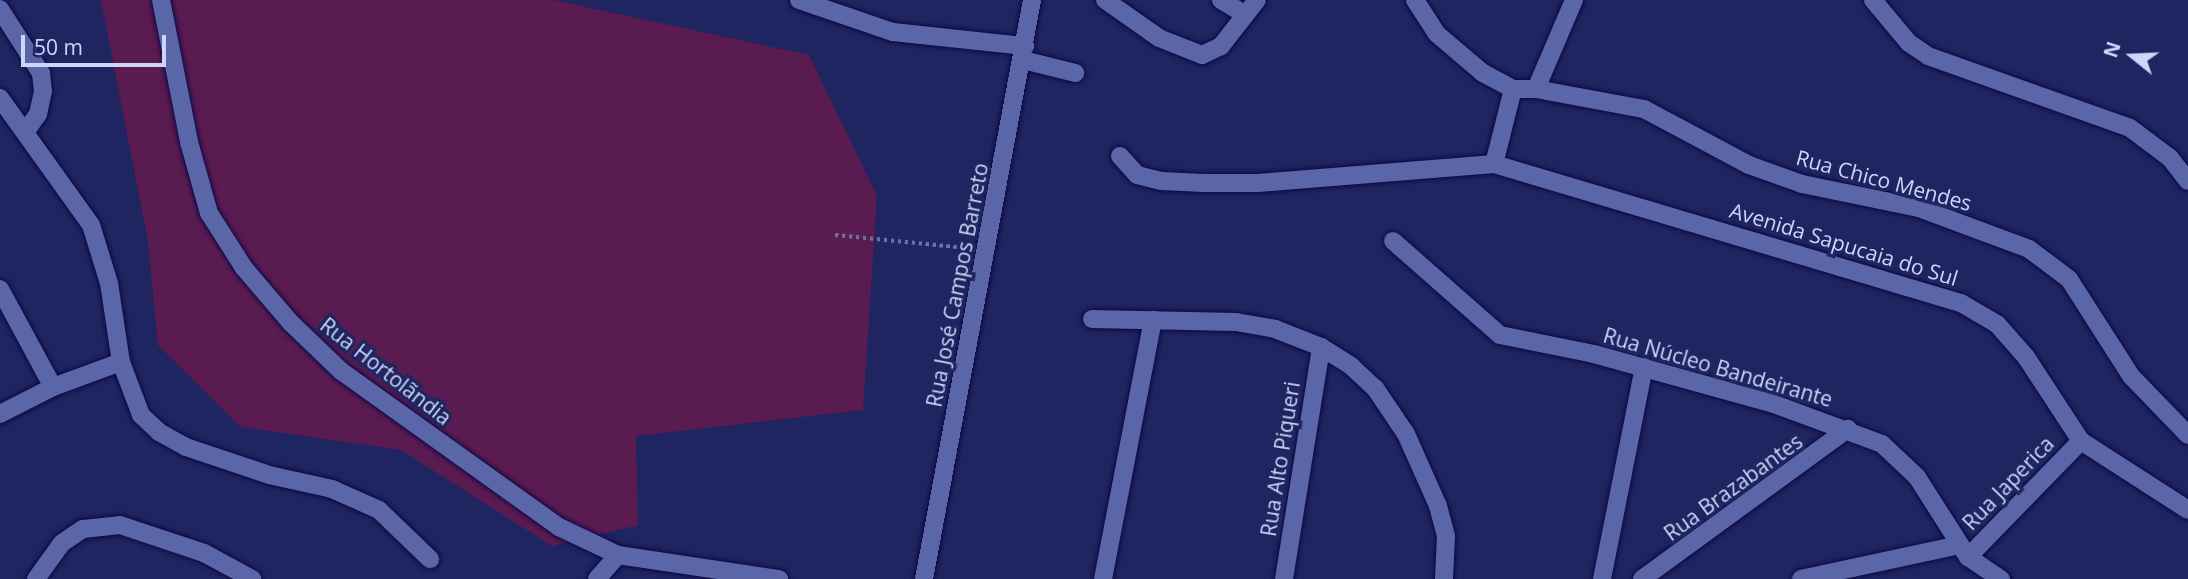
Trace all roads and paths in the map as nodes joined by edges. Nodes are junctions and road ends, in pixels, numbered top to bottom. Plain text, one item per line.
1 (161, 0) edge
2 (799, 0) edge
3 (1032, 0) edge
4 (1104, 0) edge
5 (1220, 0) edge
6 (1257, 0) edge
7 (1415, 0) edge
8 (1574, 0) edge
9 (1873, 0) edge
10 (0, 9) edge
11 (1244, 14) junction
12 (1024, 53) junction
13 (1075, 74) dead end
14 (1513, 89) junction
15 (1536, 89) junction
16 (0, 99) edge
17 (26, 131) junction
18 (1120, 156) dead end
19 (2179, 159) edge
20 (1494, 164) junction
21 (2188, 180) edge
22 (835, 235) dead end
23 (1393, 241) dead end
24 (986, 250) junction
25 (0, 289) edge
26 (1092, 319) dead end
27 (1153, 320) junction
28 (1321, 347) junction
29 (121, 362) junction
30 (1644, 367) junction
31 (53, 387) junction
32 (0, 414) edge
33 (1848, 429) junction
34 (2188, 435) edge
35 (2081, 441) junction
36 (2188, 510) edge
37 (1964, 551) junction
38 (618, 555) junction
39 (430, 559) dead end
40 (36, 579) edge
41 (252, 579) edge
42 (597, 579) edge
43 (779, 579) edge
44 (924, 579) edge
45 (1104, 579) edge
46 (1284, 579) edge
47 (1444, 579) edge
48 (1602, 579) edge
49 (1642, 579) edge
50 (1801, 579) edge
51 (2001, 579) edge

1 - 38 street, Rua Hortolãndia
2 - 12 street
3 - 12 street, Rua José Campos Barreto
4 - 11 street
5 - 11 street
6 - 11 street
7 - 14 street
8 - 15 street
9 - 19 street
10 - 17 street
12 - 13 street
12 - 24 street, Rua José Campos Barreto
14 - 15 street, Rua Chico Mendes
14 - 20 street
15 - 34 street, Rua Chico Mendes
16 - 17 street
17 - 29 street
18 - 20 street
19 - 21 street
20 - 35 street, Avenida Sapucaia do Sul
22 - 24 path
23 - 30 street, Rua Núcleo Bandeirante
24 - 44 street, Rua José Campos Barreto
25 - 31 street
26 - 27 street
27 - 28 street
27 - 45 street
28 - 46 street, Rua Alto Piqueri
28 - 47 street
29 - 31 street
29 - 39 street
30 - 33 street, Rua Núcleo Bandeirante
30 - 48 street
31 - 32 street
33 - 37 street, Rua Núcleo Bandeirante
33 - 49 street, Rua Brazabantes
35 - 36 street, Avenida Sapucaia do Sul
35 - 37 street, Rua Japerica
37 - 50 street
37 - 51 street, Rua Núcleo Bandeirante
38 - 42 street
38 - 43 street, Rua Hortolãndia
40 - 41 street

